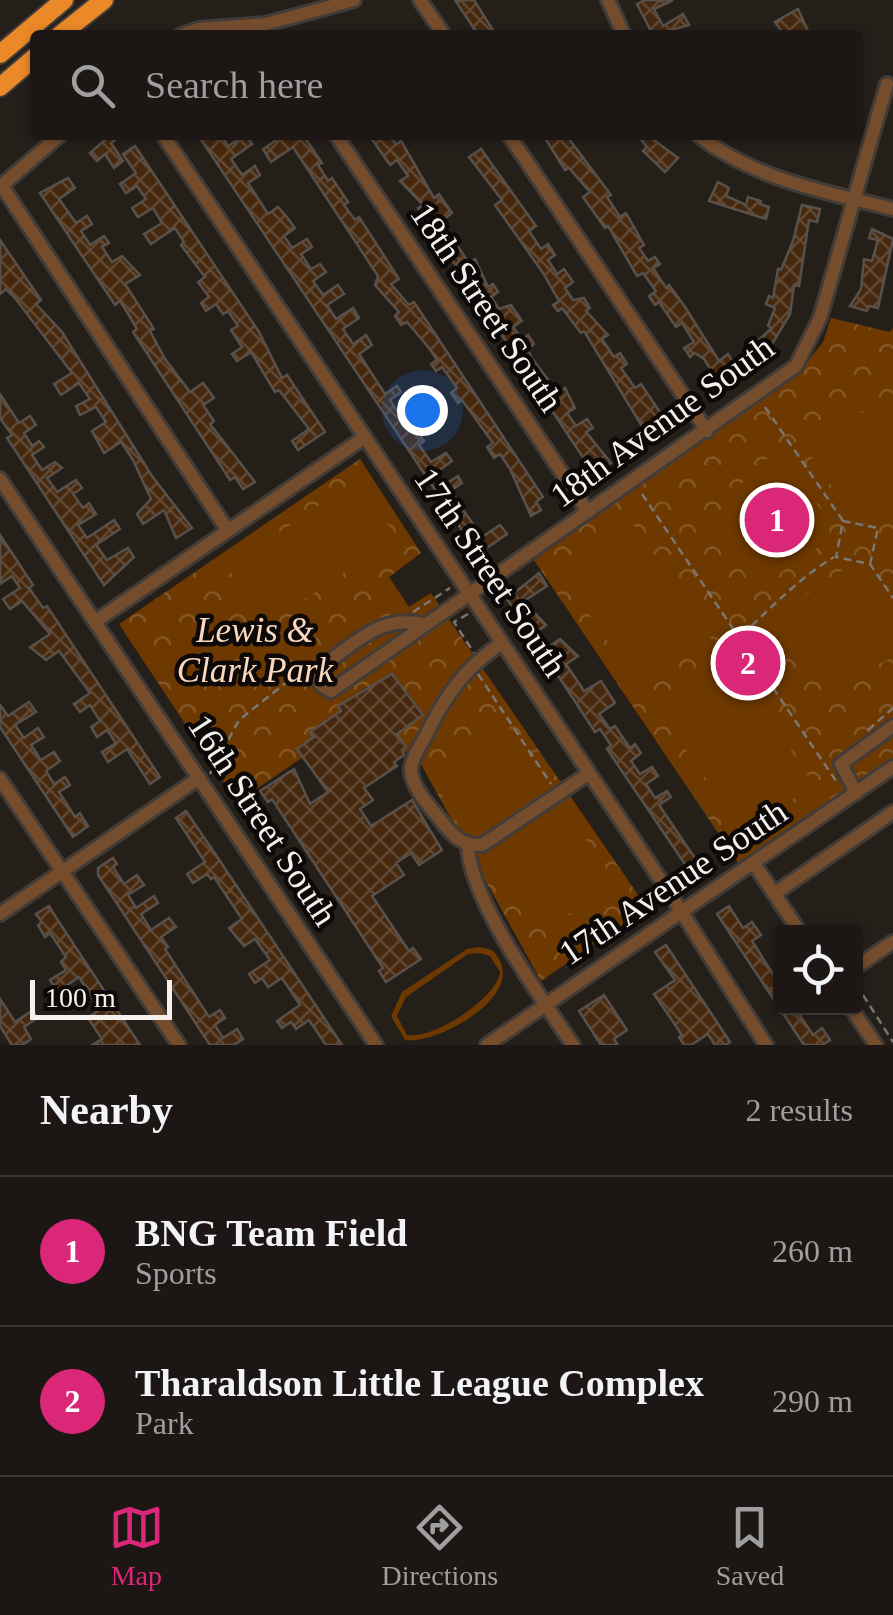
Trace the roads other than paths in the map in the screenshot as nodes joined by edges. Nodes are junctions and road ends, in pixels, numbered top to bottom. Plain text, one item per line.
1 (64, 0) edge
2 (104, 0) edge
3 (354, 0) edge
4 (420, 0) edge
5 (608, 0) edge
6 (66, 30) edge
7 (196, 30) edge
8 (269, 30) edge
9 (441, 30) edge
10 (622, 30) edge
11 (0, 54) edge
12 (30, 61) edge
13 (887, 84) dead end
14 (0, 87) edge
15 (54, 140) edge
16 (166, 140) edge
17 (339, 140) edge
18 (512, 140) edge
19 (706, 140) edge
20 (1, 188) edge
21 (854, 198) junction
22 (893, 209) edge
23 (708, 430) junction
24 (365, 437) junction
25 (0, 480) edge
26 (588, 512) junction
27 (228, 531) junction
28 (470, 594) junction
29 (96, 621) junction
30 (423, 624) junction
31 (502, 642) junction
32 (893, 726) edge
33 (893, 767) edge
34 (588, 774) junction
35 (198, 778) junction
36 (0, 779) edge
37 (856, 794) junction
38 (893, 812) edge
39 (468, 846) junction
40 (754, 864) junction
41 (63, 872) junction
42 (774, 894) junction
43 (682, 913) junction
44 (0, 914) edge
45 (795, 925) edge
46 (893, 942) edge
47 (863, 961) edge
48 (546, 1005) junction
49 (856, 1015) edge
50 (180, 1045) edge
51 (376, 1045) edge
52 (486, 1045) edge
53 (573, 1045) edge
54 (766, 1045) edge
55 (876, 1045) edge

1 - 11 highway
2 - 6 highway
3 - 8 street
4 - 9 street
5 - 10 street
7 - 8 street
12 - 14 highway
13 - 21 street, 18th Avenue South
15 - 20 street
16 - 24 street, 17th Street South
17 - 26 street, 18th Street South
18 - 23 street
19 - 21 street
20 - 27 street
21 - 22 street
21 - 23 street, 18th Avenue South
23 - 26 street, 18th Avenue South
24 - 27 street
24 - 28 street, 17th Street South
25 - 29 street, 16th Street South
26 - 28 street, 18th Avenue South
27 - 29 street
28 - 30 street, 18th Avenue South
28 - 31 street, 17th Street South
29 - 35 street, 16th Street South
30 - 30 street, 18th Avenue South
31 - 34 street, 17th Street South
31 - 39 street
32 - 37 street
33 - 37 street, 17th Avenue South
34 - 39 street
34 - 43 street, 17th Street South
35 - 41 street
35 - 51 street, 16th Street South
36 - 41 street
37 - 40 street, 17th Avenue South
38 - 42 street
39 - 48 street
40 - 42 street
40 - 43 street, 17th Avenue South
41 - 44 street
41 - 50 street
42 - 45 street
43 - 48 street, 17th Avenue South
43 - 54 street, 17th Street South
46 - 47 street
48 - 52 street, 17th Avenue South
48 - 53 street
49 - 55 street

